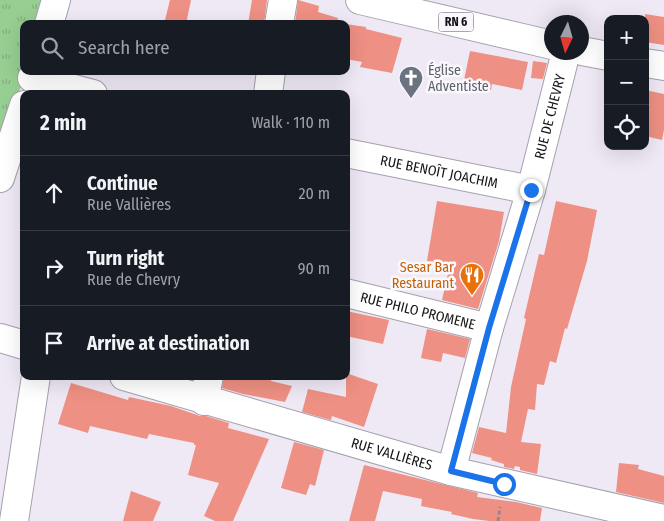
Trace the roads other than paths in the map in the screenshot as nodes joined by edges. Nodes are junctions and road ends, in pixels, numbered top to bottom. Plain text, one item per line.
1 (56, 0) edge
2 (284, 0) edge
3 (360, 0) edge
4 (50, 20) edge
5 (281, 20) edge
6 (544, 43) edge
7 (589, 52) edge
8 (604, 55) edge
9 (564, 60) edge
10 (649, 64) edge
11 (664, 66) edge
12 (271, 75) edge
13 (31, 81) edge
14 (74, 90) edge
15 (269, 90) edge
16 (20, 117) edge
17 (350, 154) edge
18 (0, 178) edge
19 (531, 190) junction
20 (350, 294) edge
21 (489, 328) junction
22 (0, 338) edge
23 (20, 344) edge
24 (35, 380) edge
25 (151, 380) edge
26 (206, 388) edge
27 (451, 471) junction
28 (607, 514) edge
29 (664, 519) edge
30 (14, 521) edge

1 - 4 street
2 - 5 street
3 - 6 street, RN 6
7 - 8 street
9 - 19 street, RUE DE CHEVRY
10 - 11 street
12 - 15 street
13 - 14 street
16 - 18 street
17 - 19 street, RUE BENOÎT JOACHIM
19 - 21 street, RUE DE CHEVRY
20 - 21 street, RUE PHILO PROMENE
21 - 27 street, RUE DE CHEVRY
22 - 23 street
24 - 30 street
25 - 26 street, RUE VALLIÈRES
26 - 27 street, RUE VALLIÈRES
27 - 28 street, RUE VALLIÈRES
28 - 29 street, RUE VALLIÈRES

